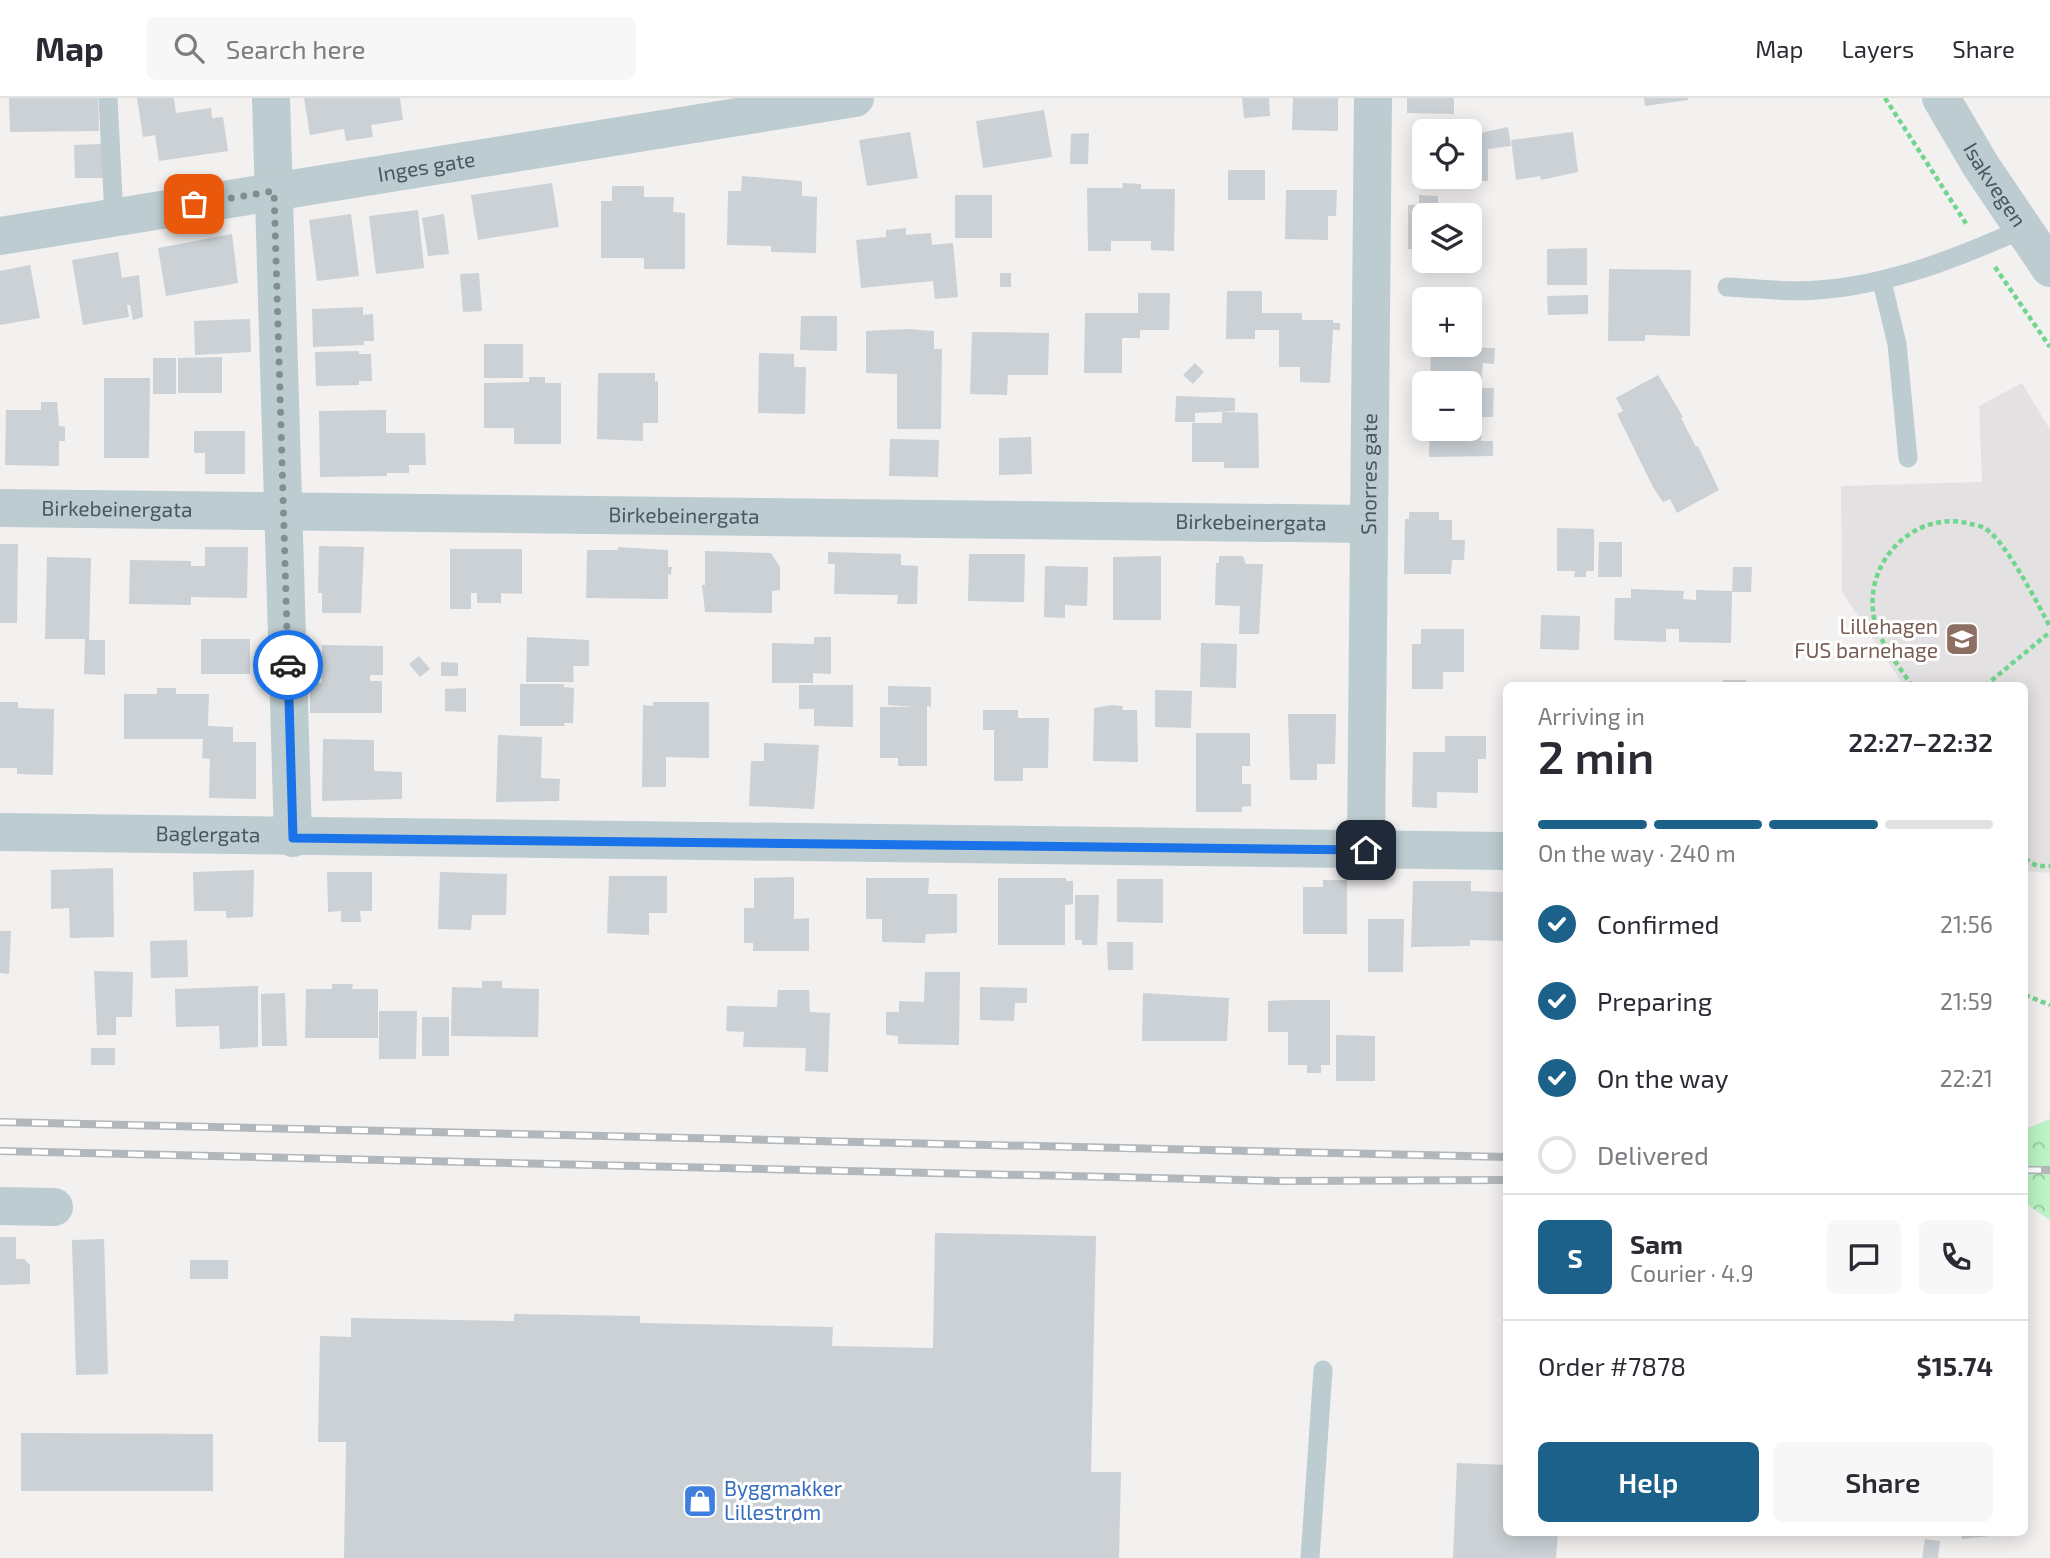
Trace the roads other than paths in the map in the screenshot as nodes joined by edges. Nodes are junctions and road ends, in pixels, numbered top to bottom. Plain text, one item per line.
1 (108, 98) edge
2 (271, 98) edge
3 (855, 98) edge
4 (1373, 98) edge
5 (1941, 98) edge
6 (274, 191) junction
7 (114, 218) junction
8 (2022, 229) junction
9 (0, 236) edge
10 (2050, 268) edge
11 (1882, 282) junction
12 (1727, 287) dead end
13 (1908, 458) dead end
14 (0, 508) edge
15 (285, 513) junction
16 (1367, 524) junction
17 (0, 832) edge
18 (293, 838) junction
19 (1366, 850) junction
20 (1503, 851) edge
21 (0, 1206) edge
22 (54, 1207) dead end
23 (1323, 1370) dead end
24 (1310, 1558) edge

1 - 7 lane
2 - 6 street
3 - 6 street, Inges gate
4 - 16 street, Snorres gate
5 - 8 street, Isakvegen
6 - 7 street, Inges gate
6 - 15 street
7 - 9 street, Inges gate
8 - 10 street, Isakvegen
8 - 11 lane
11 - 12 lane
11 - 13 lane
14 - 15 street, Birkebeinergata
15 - 16 street, Birkebeinergata
15 - 18 street
16 - 19 street, Snorres gate
17 - 18 street, Baglergata
18 - 19 street, Baglergata
19 - 20 street, Baglergata
21 - 22 street
23 - 24 lane

